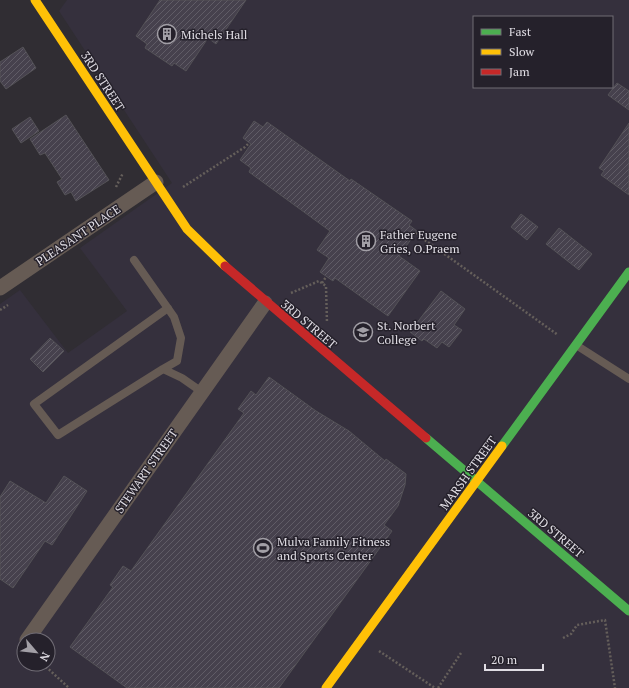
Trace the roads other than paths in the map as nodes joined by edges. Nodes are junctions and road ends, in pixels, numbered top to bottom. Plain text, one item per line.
1 (35, 0) edge
2 (156, 182) junction
3 (134, 260) dead end
4 (629, 272) edge
5 (0, 288) edge
6 (265, 302) junction
7 (168, 308) junction
8 (576, 346) junction
9 (163, 369) junction
10 (629, 379) edge
11 (202, 392) junction
12 (477, 482) junction
13 (629, 611) edge
14 (32, 632) edge
15 (326, 688) edge

1 - 2 main road, 3RD STREET
2 - 5 street, PLEASANT PLACE
2 - 6 main road, 3RD STREET
3 - 7 lane
4 - 8 main road, MARSH STREET
6 - 11 street, STEWART STREET
6 - 12 main road, 3RD STREET
7 - 9 lane
7 - 9 lane
8 - 10 lane
8 - 12 main road, MARSH STREET
9 - 11 lane
11 - 14 street, STEWART STREET
12 - 13 main road, 3RD STREET
12 - 15 main road, MARSH STREET

